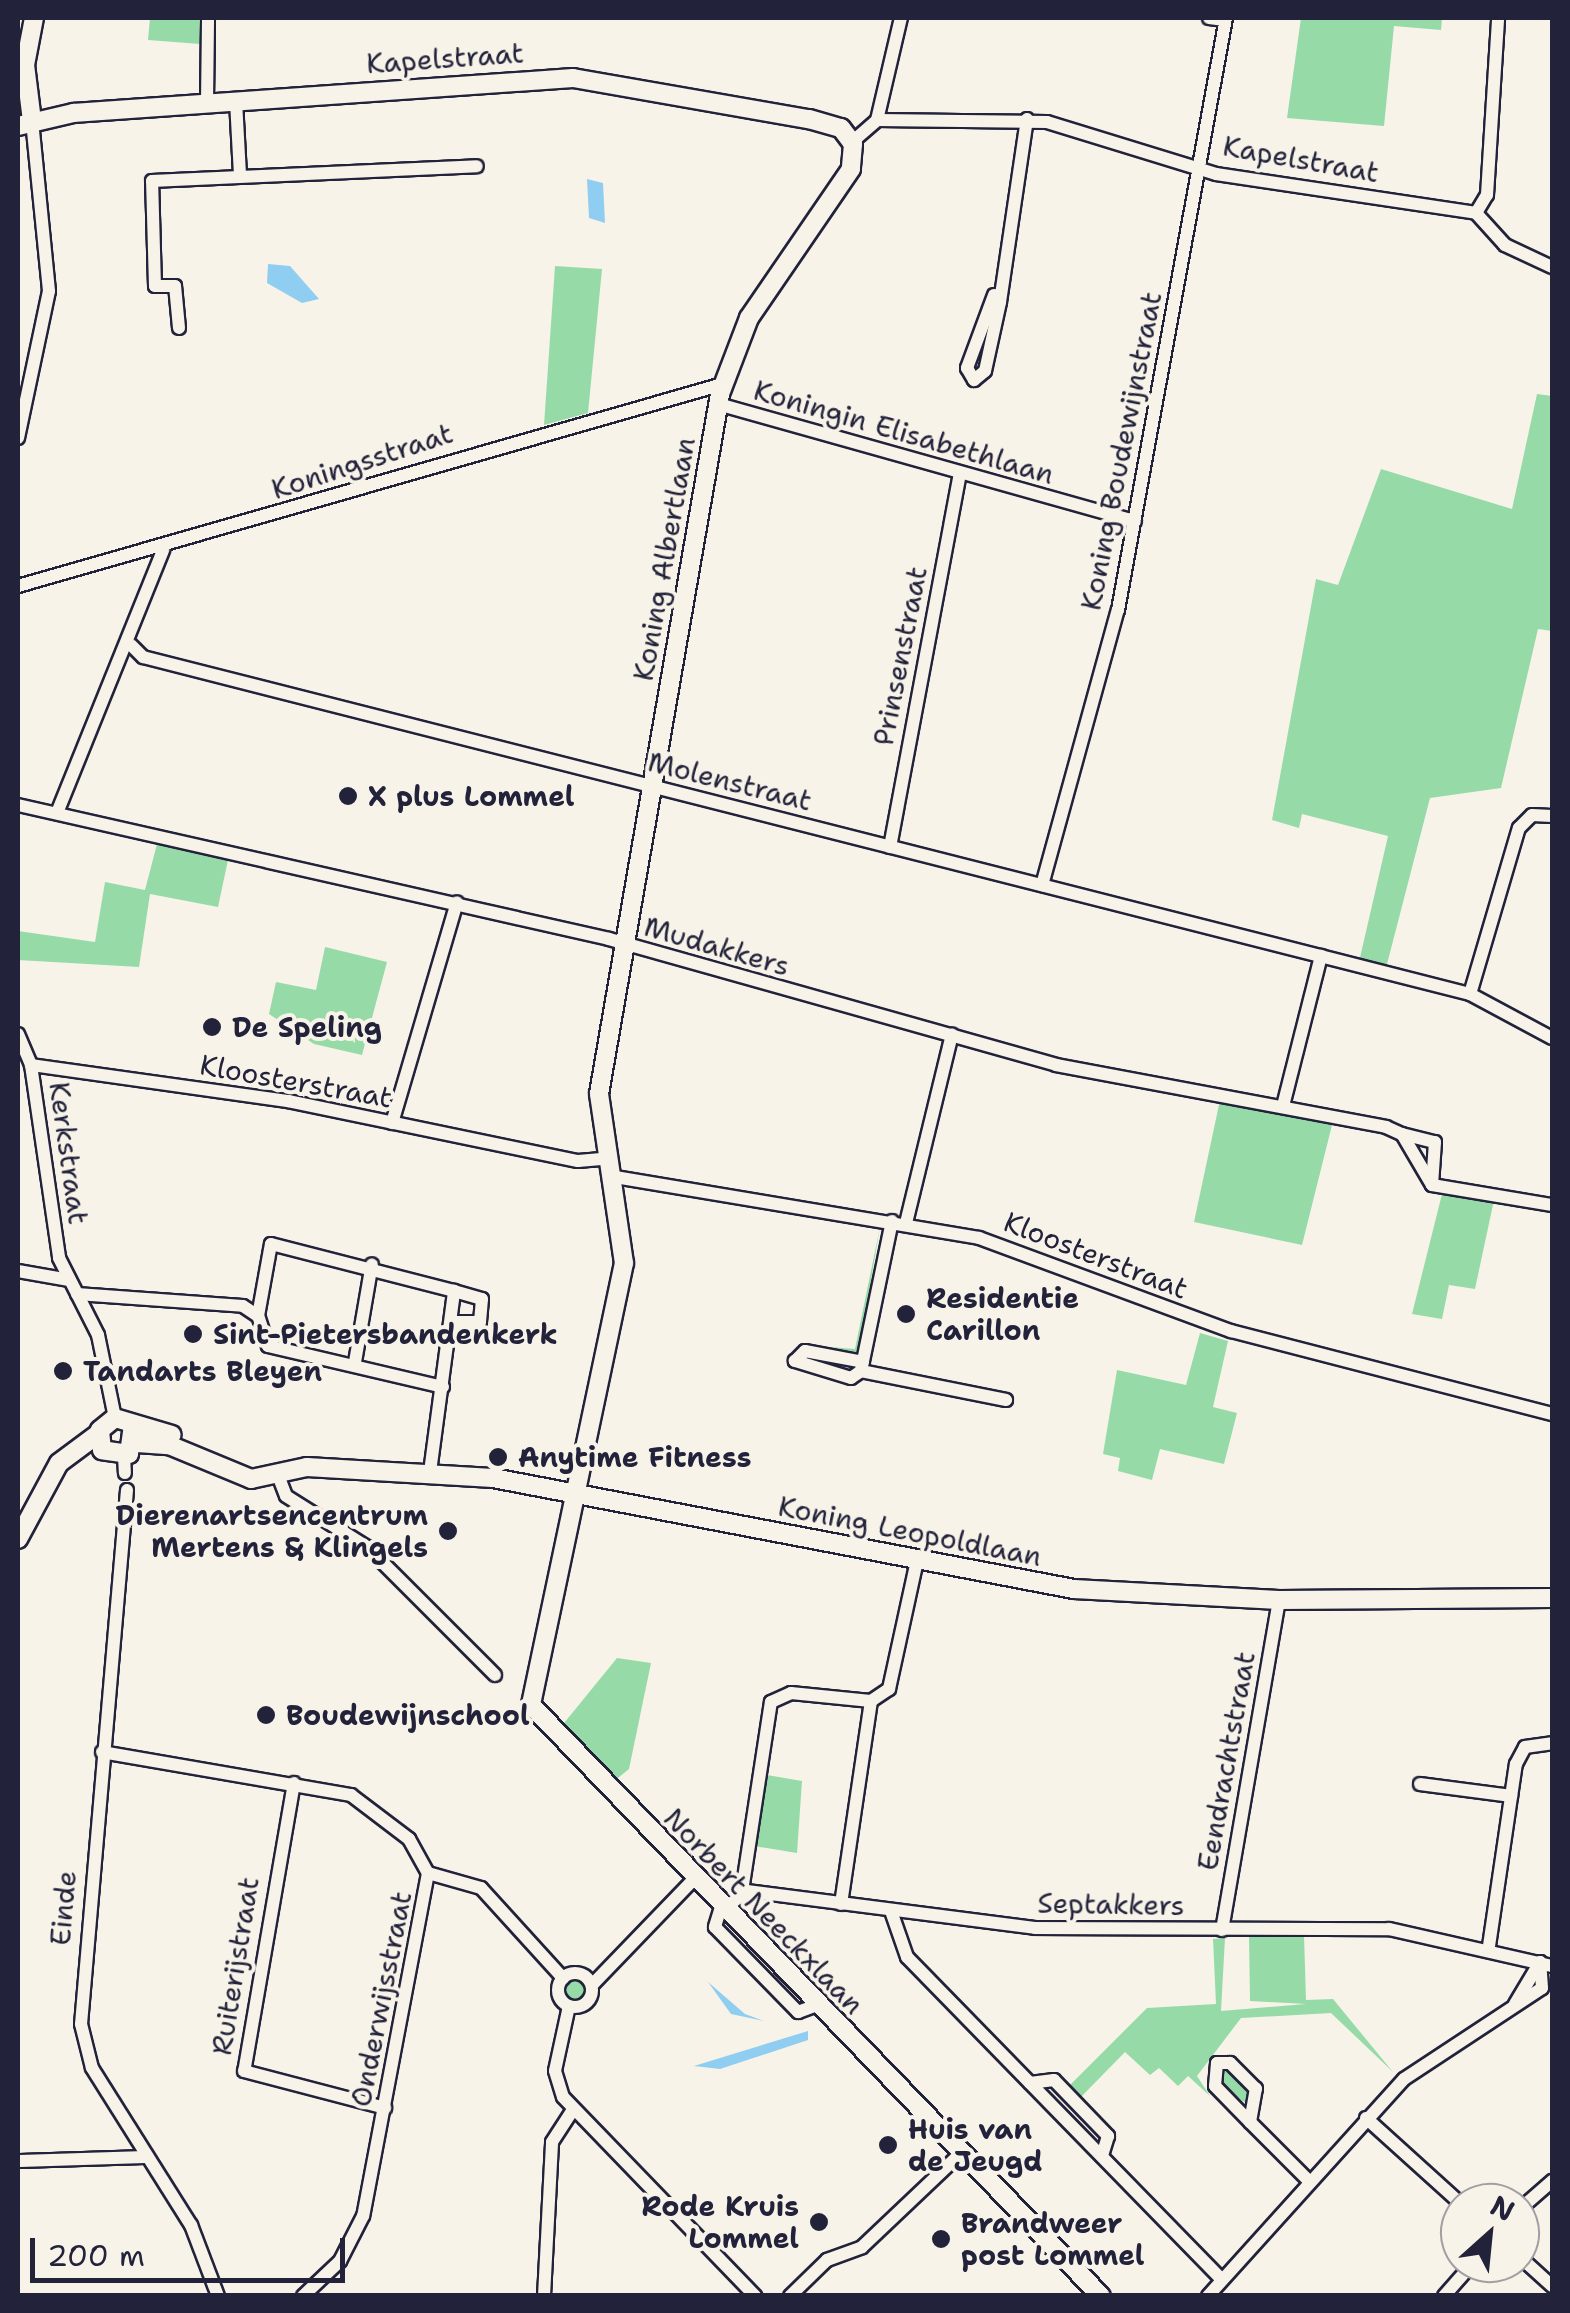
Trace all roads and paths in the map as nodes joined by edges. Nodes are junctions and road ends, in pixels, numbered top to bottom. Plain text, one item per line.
1 (34, 18) edge
2 (208, 18) edge
3 (901, 18) edge
4 (1209, 18) edge
5 (1498, 18) edge
6 (1226, 19) edge
7 (236, 101) junction
8 (208, 104) junction
9 (1028, 119) junction
10 (877, 120) junction
11 (25, 123) edge
12 (852, 142) junction
13 (477, 166) dead end
14 (1198, 168) junction
15 (240, 175) junction
16 (1476, 213) junction
17 (1552, 267) edge
18 (994, 295) junction
19 (179, 328) dead end
20 (723, 384) junction
21 (718, 404) junction
22 (18, 438) edge
23 (960, 474) junction
24 (1135, 521) junction
25 (163, 550) junction
26 (18, 586) edge
27 (131, 645) junction
28 (652, 788) junction
29 (18, 804) edge
30 (57, 813) junction
31 (1552, 816) edge
32 (890, 847) junction
33 (1042, 886) junction
34 (457, 902) junction
35 (625, 946) junction
36 (1321, 956) junction
37 (1470, 994) junction
38 (18, 1034) edge
39 (952, 1035) junction
40 (1552, 1038) edge
41 (26, 1059) edge
42 (1282, 1106) junction
43 (392, 1123) junction
44 (1402, 1134) junction
45 (610, 1158) junction
46 (614, 1177) junction
47 (1432, 1185) junction
48 (1552, 1205) edge
49 (899, 1222) junction
50 (372, 1264) junction
51 (18, 1271) edge
52 (69, 1280) junction
53 (454, 1291) junction
54 (77, 1294) junction
55 (258, 1316) junction
56 (452, 1322) junction
57 (355, 1362) junction
58 (442, 1387) junction
59 (1006, 1400) dead end
60 (1552, 1414) edge
61 (115, 1418) junction
62 (100, 1442) junction
63 (130, 1449) junction
64 (430, 1472) junction
65 (271, 1476) junction
66 (127, 1490) dead end
67 (573, 1494) junction
68 (18, 1540) edge
69 (916, 1561) junction
70 (1552, 1598) edge
71 (1279, 1600) junction
72 (495, 1676) dead end
73 (871, 1700) junction
74 (530, 1705) joint
75 (1552, 1743) edge
76 (102, 1752) junction
77 (294, 1783) junction
78 (1420, 1784) dead end
79 (1511, 1796) junction
80 (428, 1873) junction
81 (694, 1879) junction
82 (742, 1891) junction
83 (841, 1904) junction
84 (722, 1908) junction
85 (891, 1911) junction
86 (1222, 1930) junction
87 (1489, 1946) junction
88 (1506, 1951) junction
89 (1546, 1964) edge
90 (1525, 1974) junction
91 (563, 1978) junction
92 (592, 1985) junction
93 (1547, 1985) edge
94 (1515, 2004) junction
95 (569, 2006) junction
96 (385, 2108) junction
97 (573, 2110) junction
98 (1366, 2118) junction
99 (1250, 2122) junction
100 (961, 2153) junction
101 (147, 2157) junction
102 (18, 2161) edge
103 (1309, 2181) junction
104 (1440, 2185) edge
105 (1222, 2280) junction
106 (218, 2296) edge
107 (303, 2296) edge
108 (544, 2296) edge
109 (755, 2296) edge
110 (790, 2296) edge
111 (1101, 2296) edge
112 (1208, 2296) edge

1 - 11 main road
2 - 8 street
3 - 10 street
4 - 6 street, Koning Boudewijnstraat
5 - 16 street
6 - 14 street, Koning Boudewijnstraat
7 - 8 main road, Kapelstraat
7 - 12 main road, Kapelstraat
7 - 15 street
8 - 11 main road, Kapelstraat
9 - 10 street, Kapelstraat
9 - 14 street, Kapelstraat
9 - 18 street
10 - 12 street
11 - 22 street
12 - 20 main road, Koning Albertlaan
13 - 15 street
14 - 16 street, Kapelstraat
14 - 24 street, Koning Boudewijnstraat
15 - 19 street
16 - 17 street
18 - 18 street
20 - 21 main road, Koning Albertlaan
20 - 25 street, Koningsstraat
21 - 23 street, Koningin Elisabethlaan
21 - 28 main road, Koning Albertlaan
23 - 24 street, Koningin Elisabethlaan
23 - 32 street, Prinsenstraat
24 - 33 street, Koning Boudewijnstraat
25 - 26 street, Koningsstraat
25 - 27 street
27 - 28 street, Molenstraat
27 - 30 street
28 - 32 street, Molenstraat
28 - 35 main road, Koning Albertlaan
29 - 30 street, Mudakkers
30 - 34 street, Mudakkers
31 - 37 street
32 - 33 street, Molenstraat
33 - 36 street, Molenstraat
34 - 35 street, Mudakkers
34 - 43 street
35 - 39 street, Mudakkers
35 - 45 main road, Koning Albertlaan
36 - 37 street, Molenstraat
36 - 42 street
37 - 40 street, Molenstraat
38 - 41 street, Kerkstraat
39 - 42 street, Mudakkers
39 - 49 street
41 - 43 street, Kloosterstraat
41 - 52 street, Kerkstraat
42 - 44 street, Mudakkers
43 - 45 street, Kloosterstraat
44 - 47 street
44 - 47 street, Mudakkers
45 - 46 main road, Koning Albertlaan
46 - 49 street, Kloosterstraat
46 - 67 main road, Koning Albertlaan
47 - 48 street
49 - 59 street
49 - 60 street, Kloosterstraat
50 - 53 street
50 - 55 street
50 - 57 street
51 - 52 street
52 - 54 street, Kerkstraat
53 - 56 street
53 - 56 street
54 - 55 street
54 - 61 street, Kerkstraat
55 - 57 street
56 - 58 street
57 - 58 street
58 - 64 street
61 - 62 main road
61 - 63 main road
62 - 63 main road
62 - 68 main road
63 - 65 main road
64 - 65 main road, Koning Leopoldlaan
64 - 67 main road, Koning Leopoldlaan
65 - 72 street
66 - 76 street, Einde
67 - 69 main road, Koning Leopoldlaan
67 - 74 main road, Koning Albertlaan
69 - 71 main road, Koning Leopoldlaan
69 - 73 street
70 - 71 main road, Koning Leopoldlaan
71 - 86 street, Eendrachtstraat
73 - 82 street
73 - 83 street
74 - 81 main road, Norbert Neeckxlaan
75 - 79 street
76 - 77 street, Onderwijsstraat
76 - 101 street, Einde
77 - 80 street, Onderwijsstraat
77 - 96 street, Ruiterijstraat
78 - 79 street
79 - 87 street
80 - 91 street
80 - 96 street, Onderwijsstraat
81 - 84 main road, Norbert Neeckxlaan
81 - 92 street
82 - 83 street, Septakkers
82 - 84 street
83 - 85 street, Septakkers
84 - 100 main road, Norbert Neeckxlaan
85 - 86 street, Septakkers
85 - 105 street
86 - 87 street, Septakkers
87 - 88 street, Septakkers
88 - 89 street, Septakkers
88 - 90 street
89 - 90 street
89 - 93 street
90 - 93 street
90 - 94 street
91 - 92 street
91 - 95 street
92 - 95 street
93 - 94 street
94 - 98 street
95 - 97 street
96 - 107 street, Onderwijsstraat
97 - 108 street
97 - 109 street
98 - 103 street
98 - 104 street
99 - 99 street
99 - 103 street
100 - 110 street
100 - 111 main road, Norbert Neeckxlaan
101 - 102 street
101 - 106 street, Einde
103 - 105 street
105 - 112 street

